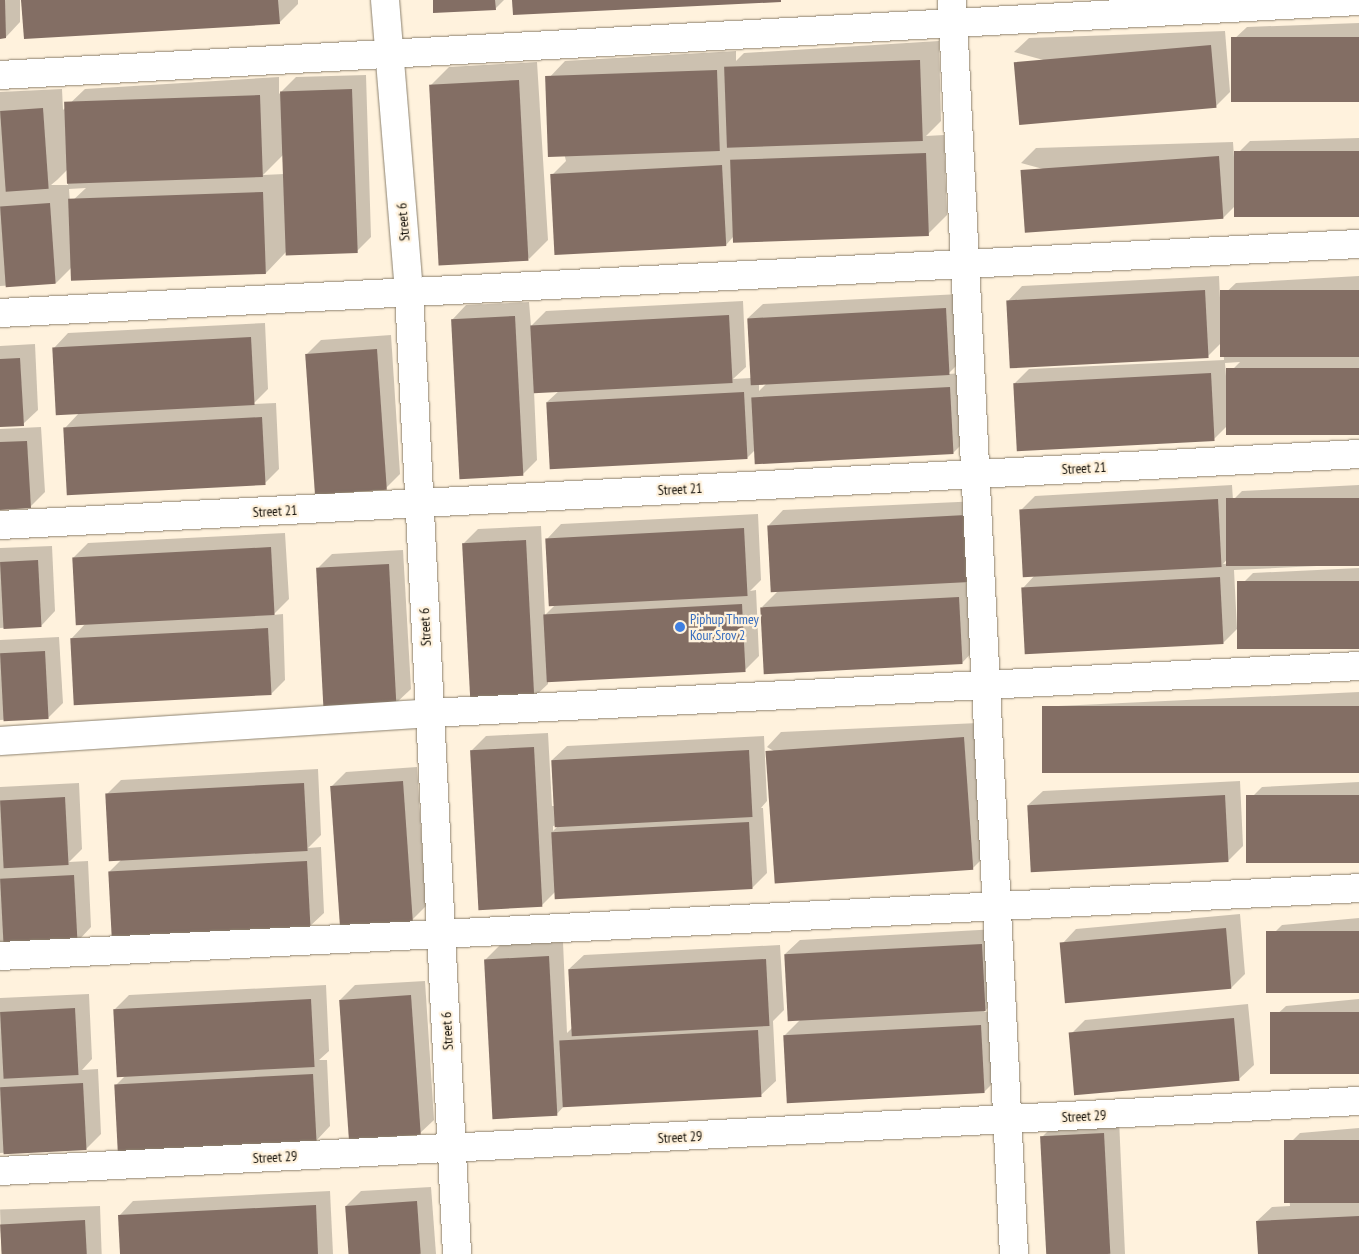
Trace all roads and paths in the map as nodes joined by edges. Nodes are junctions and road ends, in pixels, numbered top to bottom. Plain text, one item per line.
1 (385, 0) edge
2 (1359, 1) edge
3 (953, 12) edge
4 (388, 53) junction
5 (0, 74) edge
6 (1359, 244) edge
7 (966, 264) junction
8 (409, 292) junction
9 (0, 313) edge
10 (1359, 454) edge
11 (976, 474) junction
12 (419, 503) junction
13 (0, 525) edge
14 (1359, 666) edge
15 (986, 685) junction
16 (429, 713) junction
17 (0, 741) edge
18 (1359, 888) edge
19 (997, 906) junction
20 (441, 934) junction
21 (0, 956) edge
22 (1359, 1101) edge
23 (1008, 1120) junction
24 (453, 1148) junction
25 (0, 1171) edge
26 (457, 1254) edge
27 (1014, 1254) edge

1 - 4 street, Street 6
2 - 3 street
3 - 4 street
3 - 7 street
4 - 5 street
4 - 8 street, Street 6
6 - 7 street
7 - 8 street
7 - 11 street
8 - 9 street
8 - 12 street, Street 6
10 - 11 street, Street 21
11 - 12 street, Street 21
11 - 15 street
12 - 13 street, Street 21
12 - 16 street, Street 6
14 - 15 street
15 - 16 street
15 - 19 street
16 - 17 street
16 - 20 street, Street 6
18 - 19 street
19 - 20 street
19 - 23 street
20 - 21 street
20 - 24 street, Street 6
22 - 23 street, Street 29
23 - 24 street, Street 29
23 - 27 street
24 - 25 street, Street 29
24 - 26 street, Street 6

